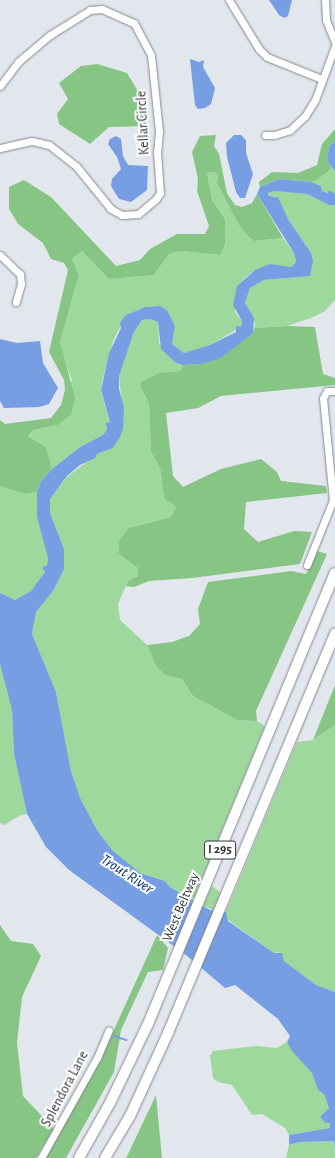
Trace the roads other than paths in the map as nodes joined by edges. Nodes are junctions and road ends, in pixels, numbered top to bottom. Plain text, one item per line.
1 (229, 0) edge
2 (325, 0) edge
3 (335, 42) edge
4 (335, 46) edge
5 (322, 79) junction
6 (0, 86) edge
7 (265, 135) dead end
8 (0, 148) edge
9 (0, 255) edge
10 (16, 302) dead end
11 (335, 391) edge
12 (307, 565) dead end
13 (335, 573) edge
14 (335, 634) edge
15 (109, 1030) dead end
16 (41, 1158) edge
17 (79, 1158) edge
18 (105, 1158) edge

1 - 5 street
2 - 3 street
4 - 5 street
5 - 7 street
6 - 8 street, Kellar Circle
9 - 10 street
11 - 12 street
13 - 17 highway, West Beltway / I 295
14 - 18 highway, I 295
15 - 16 street, Splendora Lane

